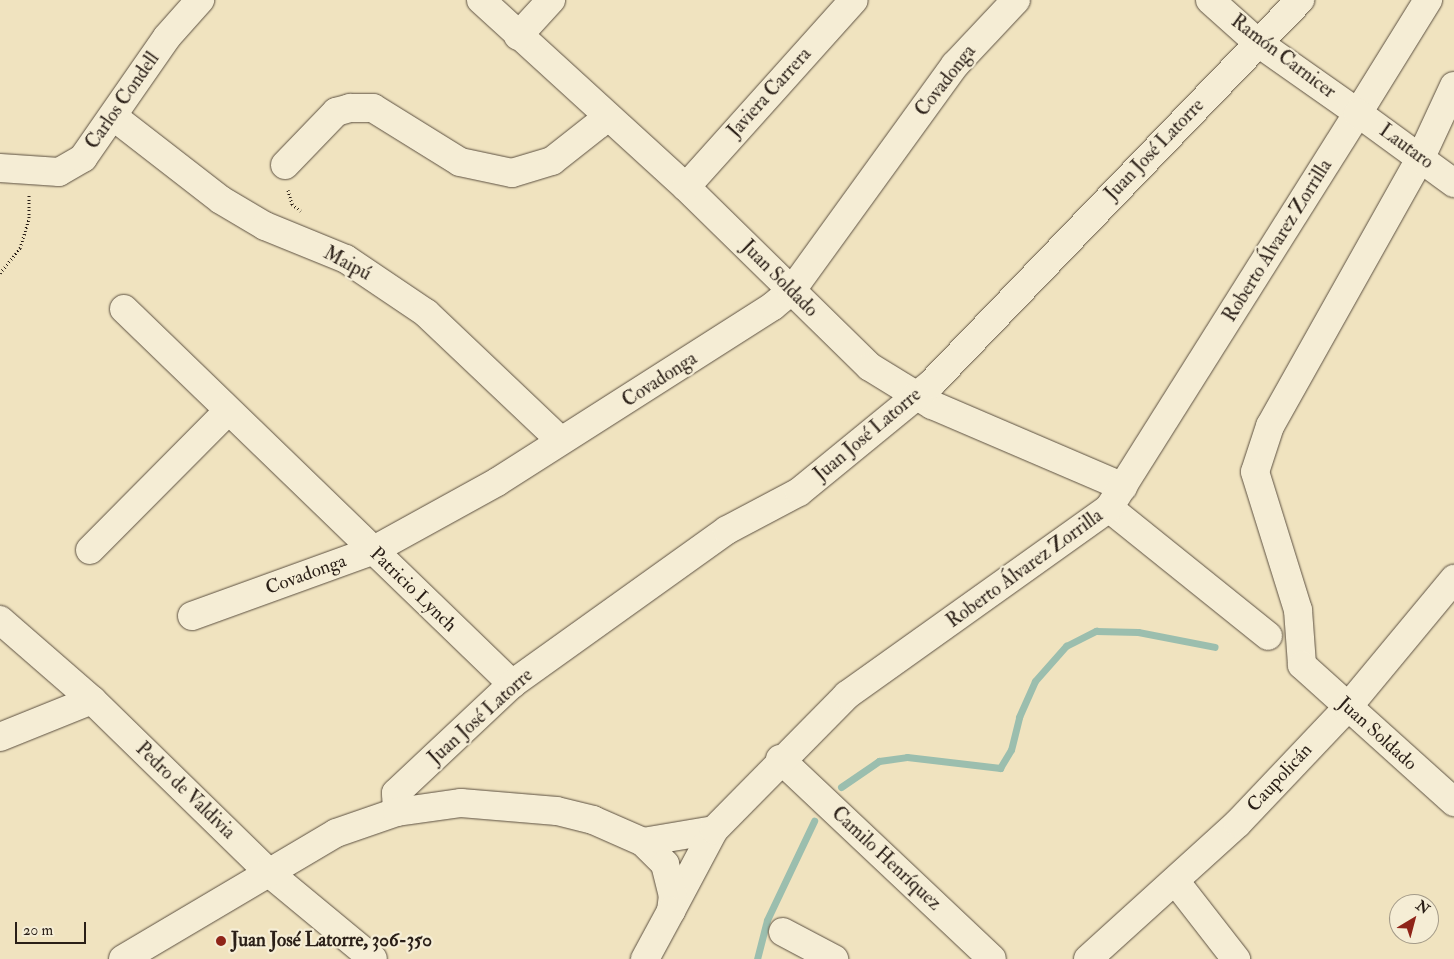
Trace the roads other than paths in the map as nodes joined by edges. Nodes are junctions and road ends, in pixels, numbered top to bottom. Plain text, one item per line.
1 (200, 0) edge
2 (481, 0) edge
3 (551, 0) edge
4 (854, 0) edge
5 (1016, 0) edge
6 (1210, 0) edge
7 (1300, 0) edge
8 (1428, 0) edge
9 (518, 36) junction
10 (1257, 42) junction
11 (1454, 86) edge
12 (1358, 113) junction
13 (114, 117) junction
14 (608, 117) junction
15 (1421, 157) junction
16 (284, 165) road end
17 (0, 168) edge
18 (1454, 183) edge
19 (686, 186) junction
20 (792, 290) junction
21 (124, 309) dead end
22 (916, 396) junction
23 (228, 411) junction
24 (559, 439) junction
25 (1116, 498) junction
26 (90, 550) dead end
27 (372, 551) junction
28 (1454, 579) edge
29 (192, 616) dead end
30 (0, 620) edge
31 (1268, 636) dead end
32 (512, 684) junction
33 (92, 700) junction
34 (1347, 708) junction
35 (0, 738) edge
36 (780, 759) junction
37 (1454, 802) edge
38 (397, 812) junction
39 (714, 830) junction
40 (643, 842) junction
41 (268, 872) junction
42 (1176, 882) junction
43 (672, 911) junction
44 (783, 932) dead end
45 (123, 959) edge
46 (373, 959) edge
47 (645, 959) edge
48 (834, 959) edge
49 (992, 959) edge
50 (1088, 959) edge
51 (1236, 959) edge

1 - 13 street, Carlos Condell
2 - 9 street, Juan Soldado
3 - 9 street
4 - 19 street, Javiera Carrera
5 - 20 street, Covadonga
6 - 10 street, Ramón Carnicer
7 - 10 street, Juan José Latorre
8 - 12 street, Roberto Álvarez Zorrilla
9 - 14 street, Juan Soldado
10 - 12 street, Ramón Carnicer
10 - 22 street, Juan José Latorre
11 - 15 street
12 - 15 street, Lautaro
12 - 25 street, Roberto Álvarez Zorrilla
13 - 17 street, Carlos Condell
13 - 24 street, Maipú
14 - 16 street
14 - 19 street, Juan Soldado
15 - 18 street, Lautaro
15 - 34 street, Juan Soldado
19 - 20 street, Juan Soldado
20 - 22 street, Juan Soldado
20 - 24 street, Covadonga
21 - 23 street, Patricio Lynch
22 - 25 street, Juan Soldado
22 - 32 street, Juan José Latorre
23 - 26 street
23 - 27 street, Patricio Lynch
24 - 27 street, Covadonga
25 - 31 street, Juan Soldado
25 - 36 street, Roberto Álvarez Zorrilla
27 - 29 street, Covadonga
27 - 32 street, Patricio Lynch
28 - 34 street, Caupolicán
30 - 33 street, Pedro de Valdivia
32 - 38 street, Juan José Latorre
33 - 35 street
33 - 41 street, Pedro de Valdivia
34 - 37 street, Juan Soldado
34 - 42 street, Caupolicán
36 - 39 street, Roberto Álvarez Zorrilla
36 - 49 street, Camilo Henríquez
38 - 40 street
38 - 41 street
39 - 40 street
39 - 43 street, Roberto Álvarez Zorrilla
40 - 43 street
41 - 45 street
41 - 46 street, Pedro de Valdivia
42 - 50 street, Caupolicán
42 - 51 street
43 - 47 street, Roberto Álvarez Zorrilla
44 - 48 street

